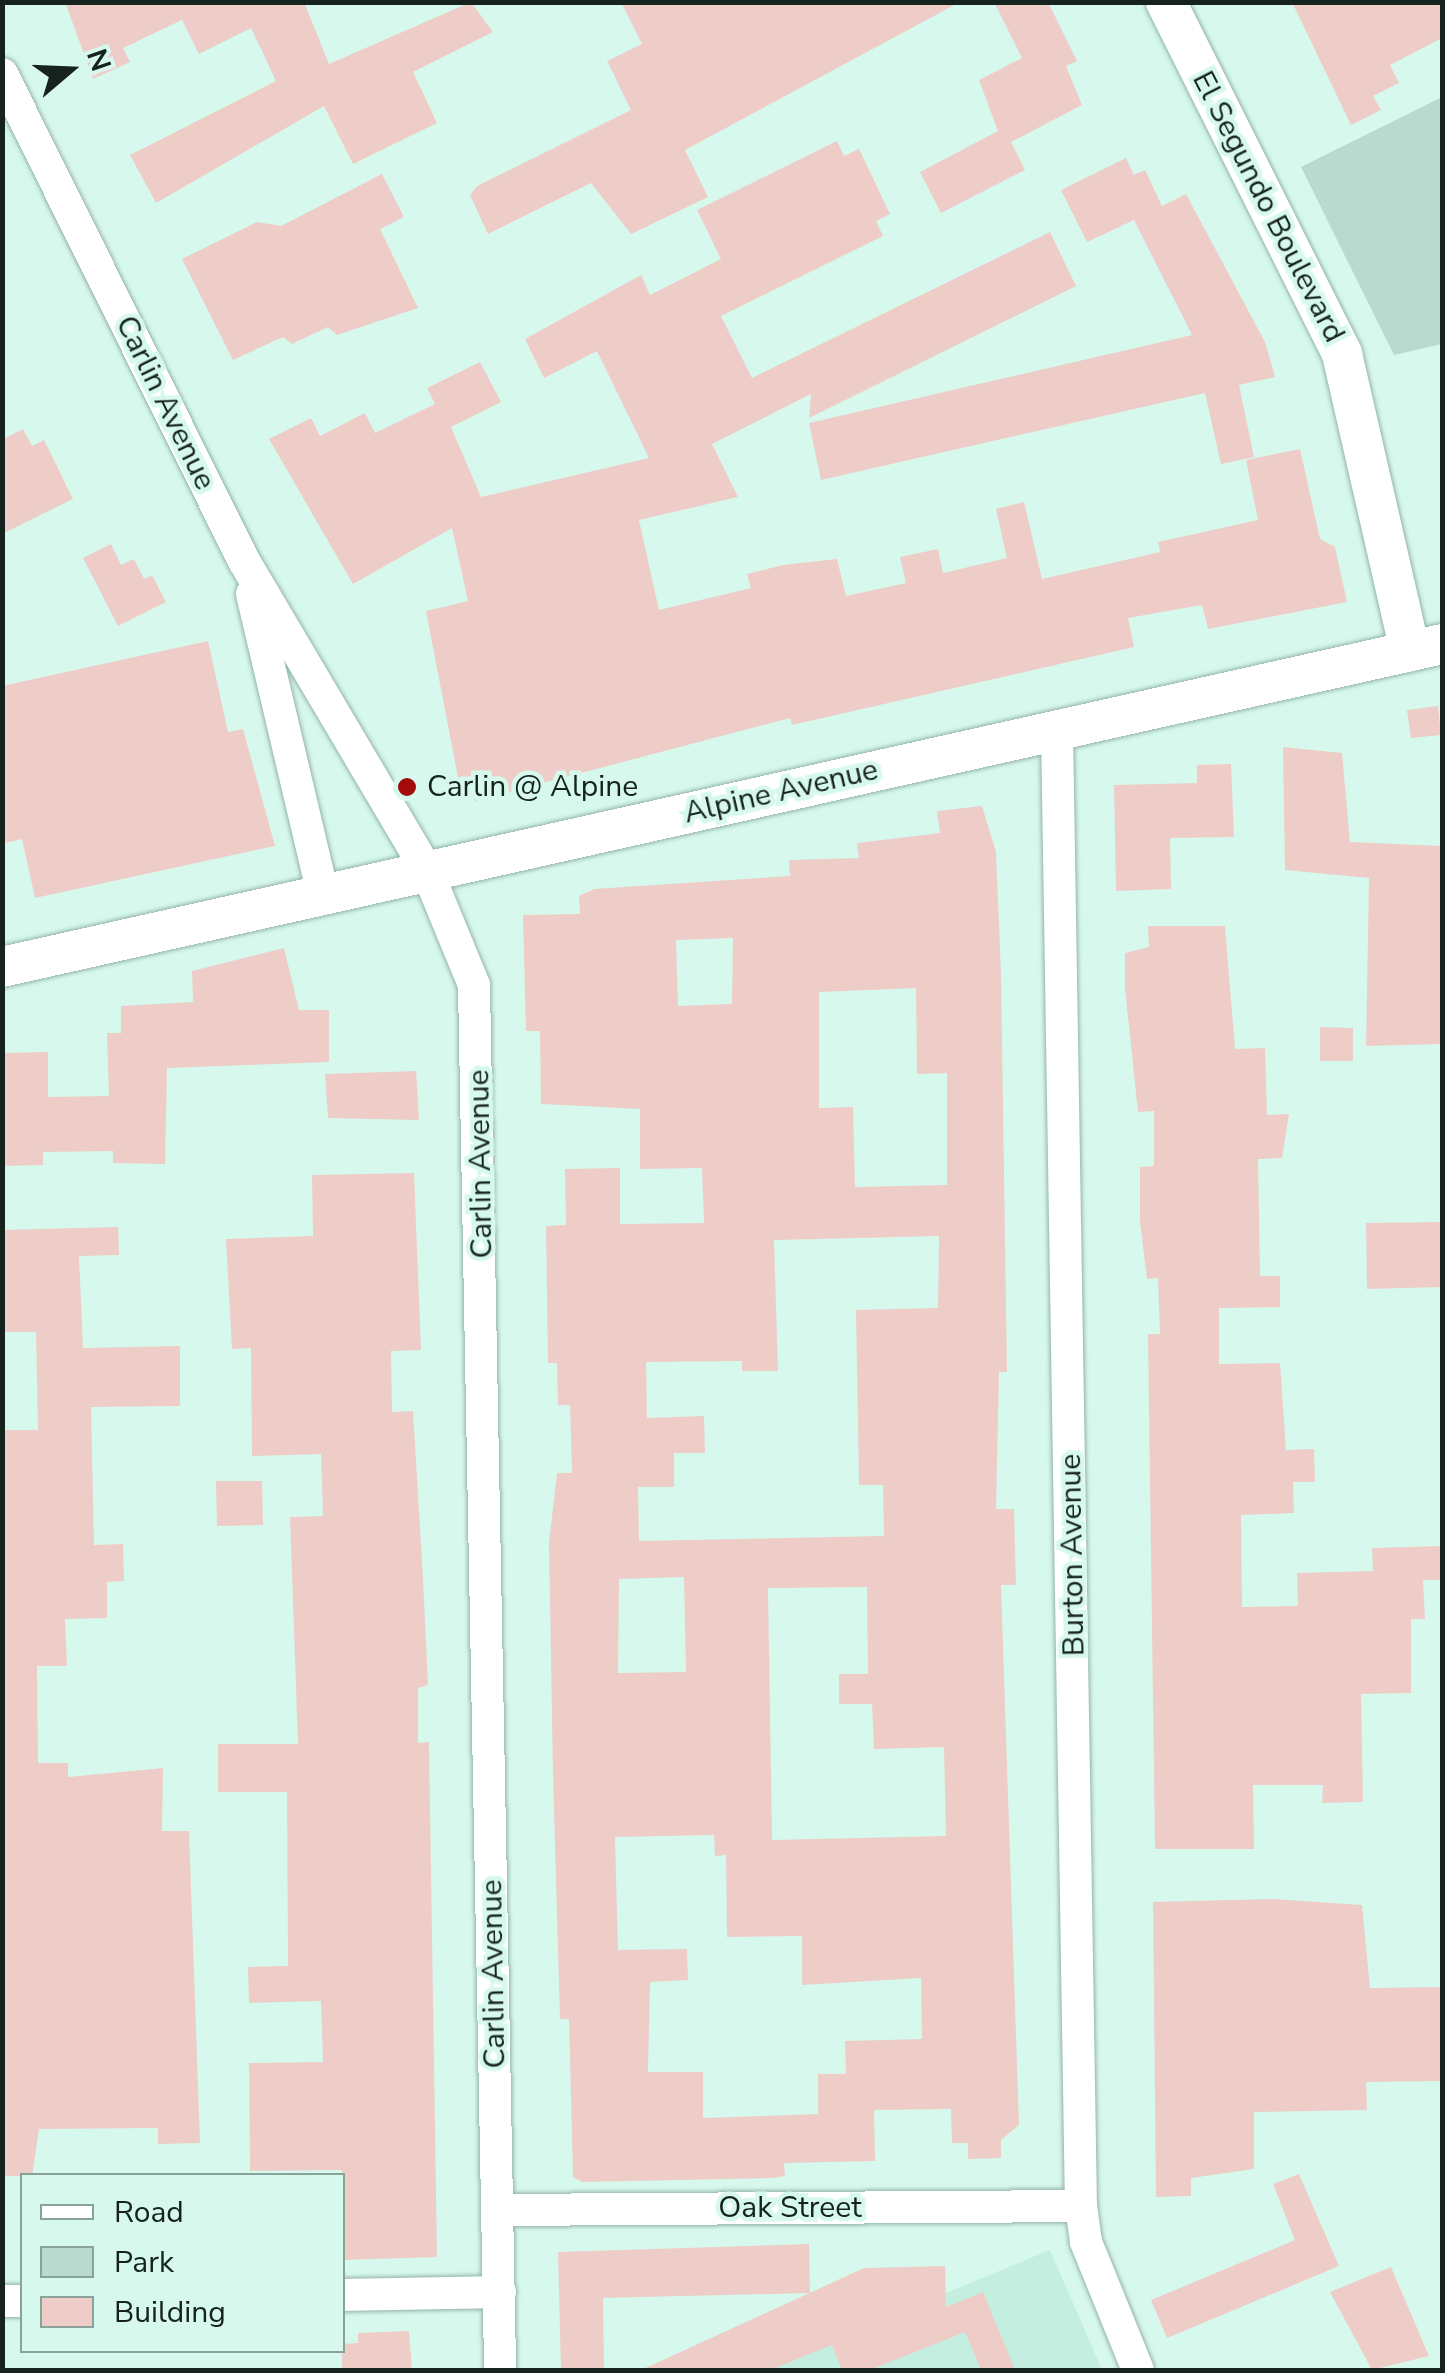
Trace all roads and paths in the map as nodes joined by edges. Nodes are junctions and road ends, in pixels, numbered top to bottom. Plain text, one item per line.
1 (1166, 2) edge
2 (2, 74) edge
3 (244, 560) junction
4 (1426, 648) edge
5 (1058, 730) junction
6 (427, 872) junction
7 (323, 895) junction
8 (2, 967) edge
9 (1081, 2206) junction
10 (498, 2210) junction
11 (500, 2292) junction
12 (345, 2295) edge
13 (500, 2370) edge
14 (1138, 2370) edge

1 - 4 street, El Segundo Boulevard
2 - 3 street, Carlin Avenue
3 - 6 street, Carlin Avenue
3 - 7 street
4 - 5 street, Alpine Avenue
5 - 6 street, Alpine Avenue
5 - 9 street, Burton Avenue
6 - 7 street, Alpine Avenue
6 - 10 street, Carlin Avenue
7 - 8 street, Alpine Avenue
9 - 10 street, Oak Street
9 - 14 street, Burton Avenue
10 - 11 street, Carlin Avenue
11 - 12 street
11 - 13 street, Carlin Avenue

